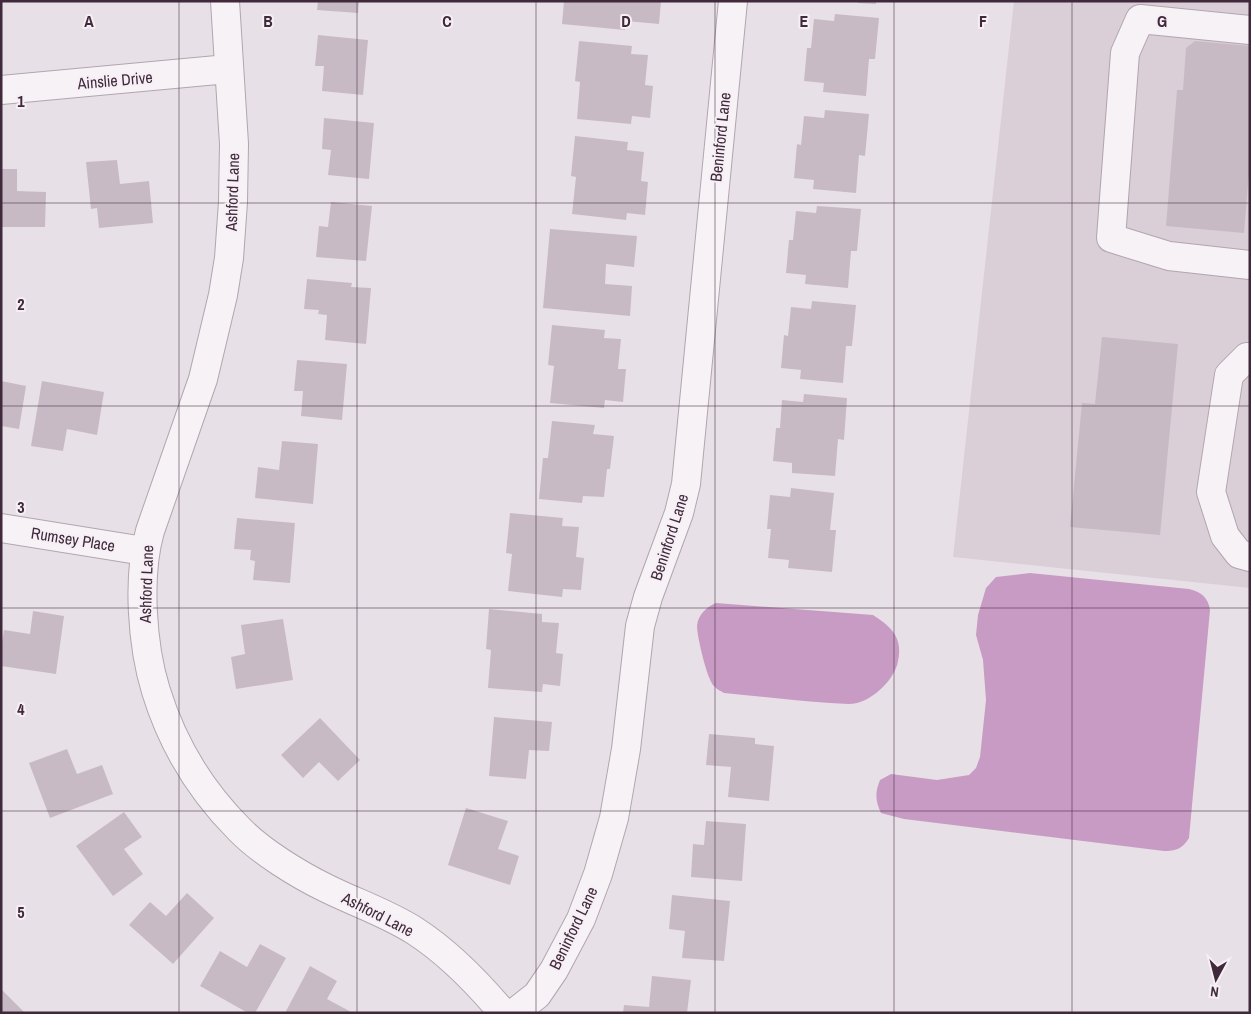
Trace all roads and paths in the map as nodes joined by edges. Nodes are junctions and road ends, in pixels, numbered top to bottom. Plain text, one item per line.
1 (225, 1) edge
2 (733, 1) edge
3 (1250, 30) edge
4 (228, 70) junction
5 (1, 90) edge
6 (1250, 266) edge
7 (1250, 357) edge
8 (1, 528) edge
9 (144, 551) junction
10 (1250, 557) edge
11 (503, 1013) edge
12 (514, 1013) edge

1 - 4 street, Ashford Lane
2 - 12 street, Beninford Lane
3 - 6 street
4 - 5 street, Ainslie Drive
4 - 9 street, Ashford Lane
7 - 10 street
8 - 9 street, Rumsey Place
9 - 11 street, Ashford Lane

